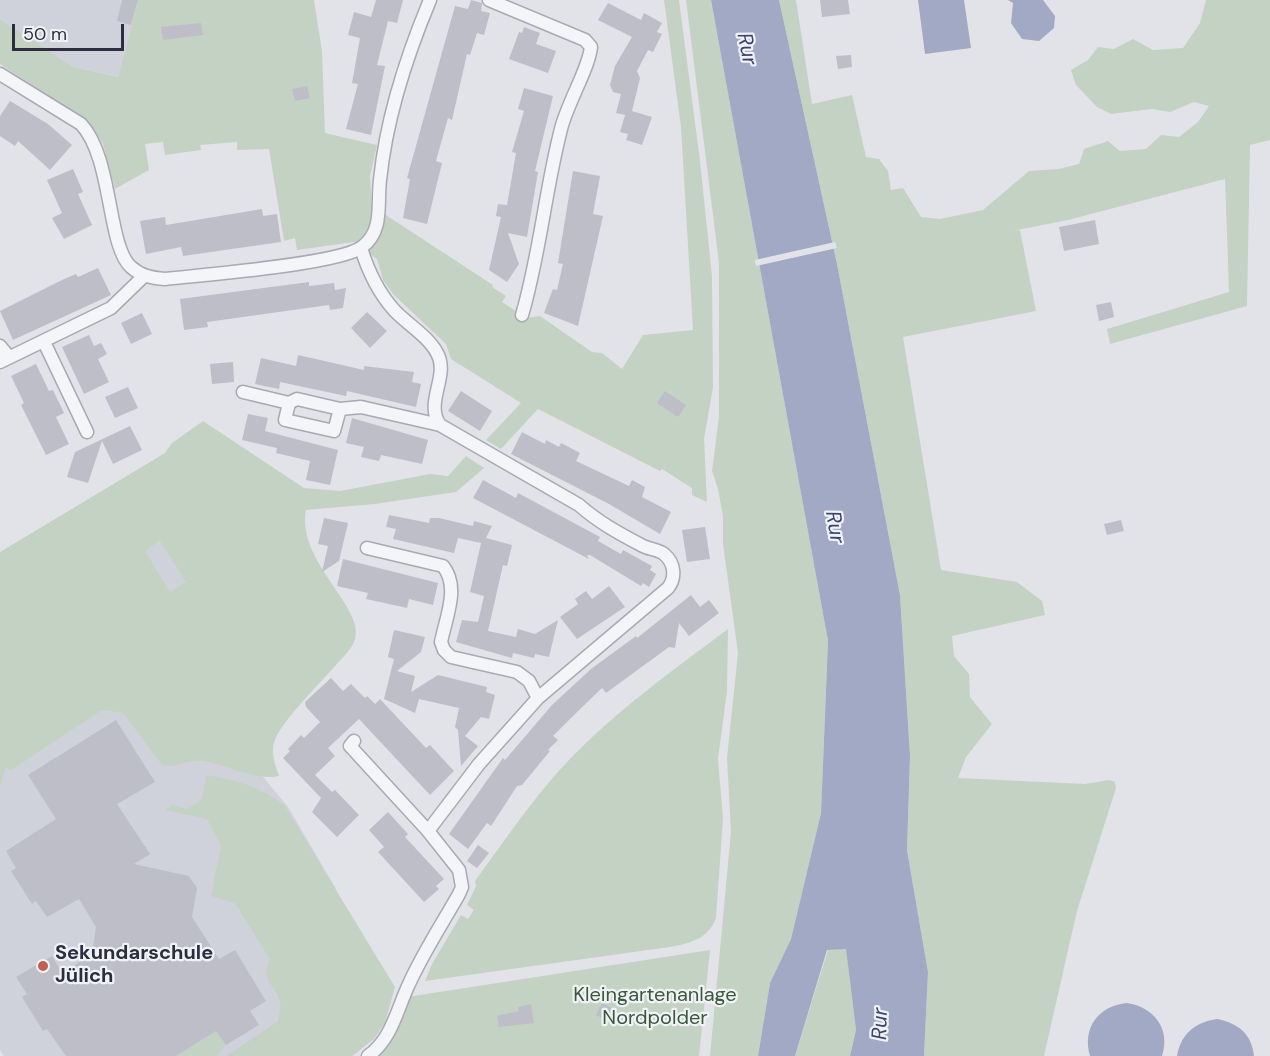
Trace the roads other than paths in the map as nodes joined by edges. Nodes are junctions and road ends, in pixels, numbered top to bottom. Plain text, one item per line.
1 (430, 0) edge
2 (489, 0) edge
3 (0, 74) edge
4 (361, 248) junction
5 (144, 276) junction
6 (522, 315) dead end
7 (44, 342) junction
8 (0, 346) edge
9 (5, 359) edge
10 (243, 392) dead end
11 (289, 403) junction
12 (340, 409) junction
13 (440, 425) junction
14 (87, 432) dead end
15 (367, 548) dead end
16 (538, 698) junction
17 (354, 741) dead end
18 (428, 831) junction
19 (368, 1056) edge

1 - 4 street
2 - 6 street
3 - 5 street
4 - 5 street
4 - 13 street
5 - 7 street
7 - 9 street
7 - 14 street
8 - 9 street
10 - 11 street
11 - 12 street
11 - 12 street
12 - 13 street
13 - 16 street
15 - 16 street
16 - 18 street
17 - 18 street
18 - 19 street

